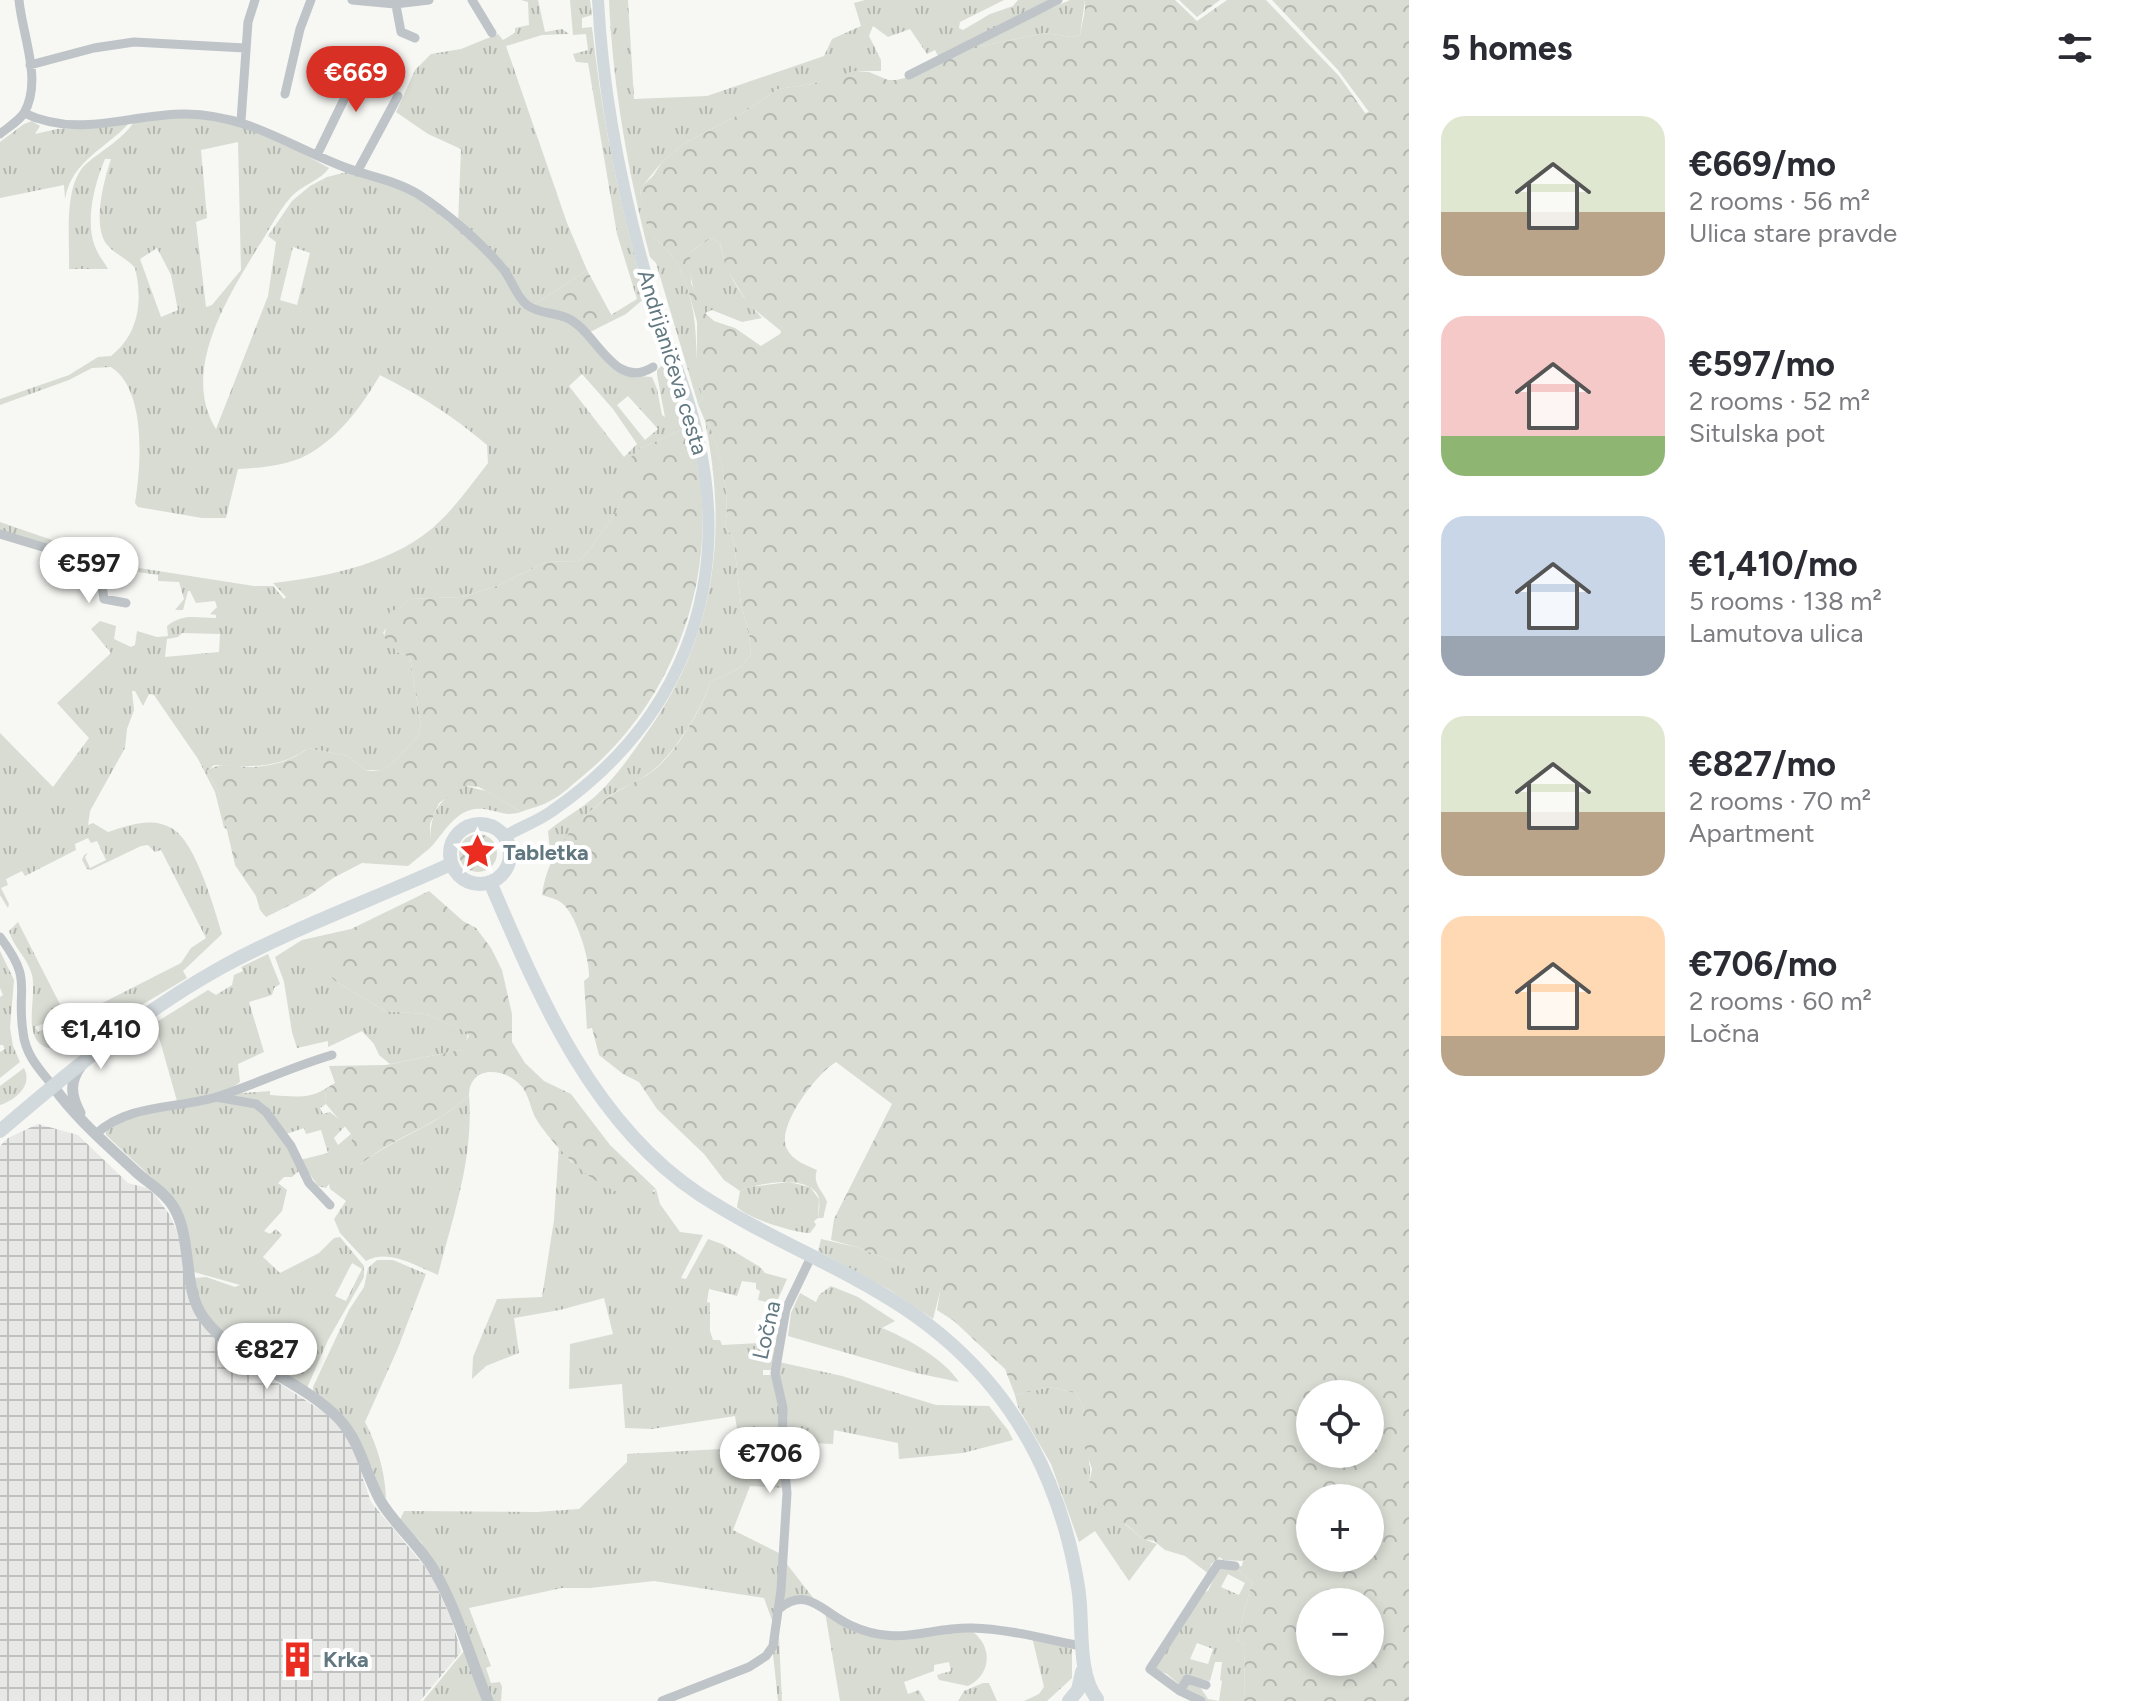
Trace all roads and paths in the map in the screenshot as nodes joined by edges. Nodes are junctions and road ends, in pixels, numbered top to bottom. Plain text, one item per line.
1 (19, 0) edge
2 (255, 0) edge
3 (311, 0) edge
4 (352, 0) edge
5 (429, 0) edge
6 (472, 0) edge
7 (598, 0) edge
8 (1058, 0) edge
9 (395, 2) edge
10 (492, 33) dead end
11 (415, 38) dead end
12 (245, 48) junction
13 (373, 57) dead end
14 (30, 65) junction
15 (909, 75) dead end
16 (285, 94) dead end
17 (398, 96) dead end
18 (24, 113) junction
19 (241, 121) junction
20 (0, 134) edge
21 (317, 155) junction
22 (357, 172) junction
23 (653, 367) dead end
24 (0, 534) edge
25 (126, 603) dead end
26 (504, 837) junction
27 (451, 864) junction
28 (490, 882) junction
29 (0, 937) edge
30 (106, 1043) junction
31 (332, 1055) dead end
32 (53, 1086) junction
33 (216, 1097) junction
34 (86, 1124) junction
35 (0, 1131) edge
36 (96, 1134) junction
37 (330, 1205) dead end
38 (812, 1255) junction
39 (1235, 1566) dead end
40 (779, 1609) junction
41 (1079, 1646) junction
42 (1206, 1685) dead end
43 (1180, 1691) junction
44 (1098, 1700) edge
45 (488, 1701) edge
46 (662, 1701) edge
47 (1069, 1701) edge
48 (1201, 1701) edge

1 - 14 street
2 - 12 street
3 - 16 street
4 - 9 street
5 - 9 street
6 - 10 street
7 - 26 main road, Andrijaničeva cesta
8 - 15 street
9 - 11 street
12 - 14 street
12 - 19 street
13 - 21 street
14 - 18 street
17 - 22 street
18 - 19 street
18 - 20 street
19 - 21 street
21 - 22 street
22 - 23 street
24 - 25 street
26 - 27 main road
26 - 28 main road
27 - 28 main road
27 - 30 main road
28 - 38 main road
29 - 32 street
30 - 32 main road
30 - 34 street
31 - 33 street
32 - 34 street
32 - 35 main road
33 - 36 street
33 - 37 street
34 - 36 street
36 - 45 street
38 - 40 street, Ločna
38 - 41 main road
39 - 43 street
40 - 41 street
40 - 46 street, Ločna
41 - 44 main road
41 - 47 main road
42 - 43 street
43 - 48 street
44 - 47 main road

